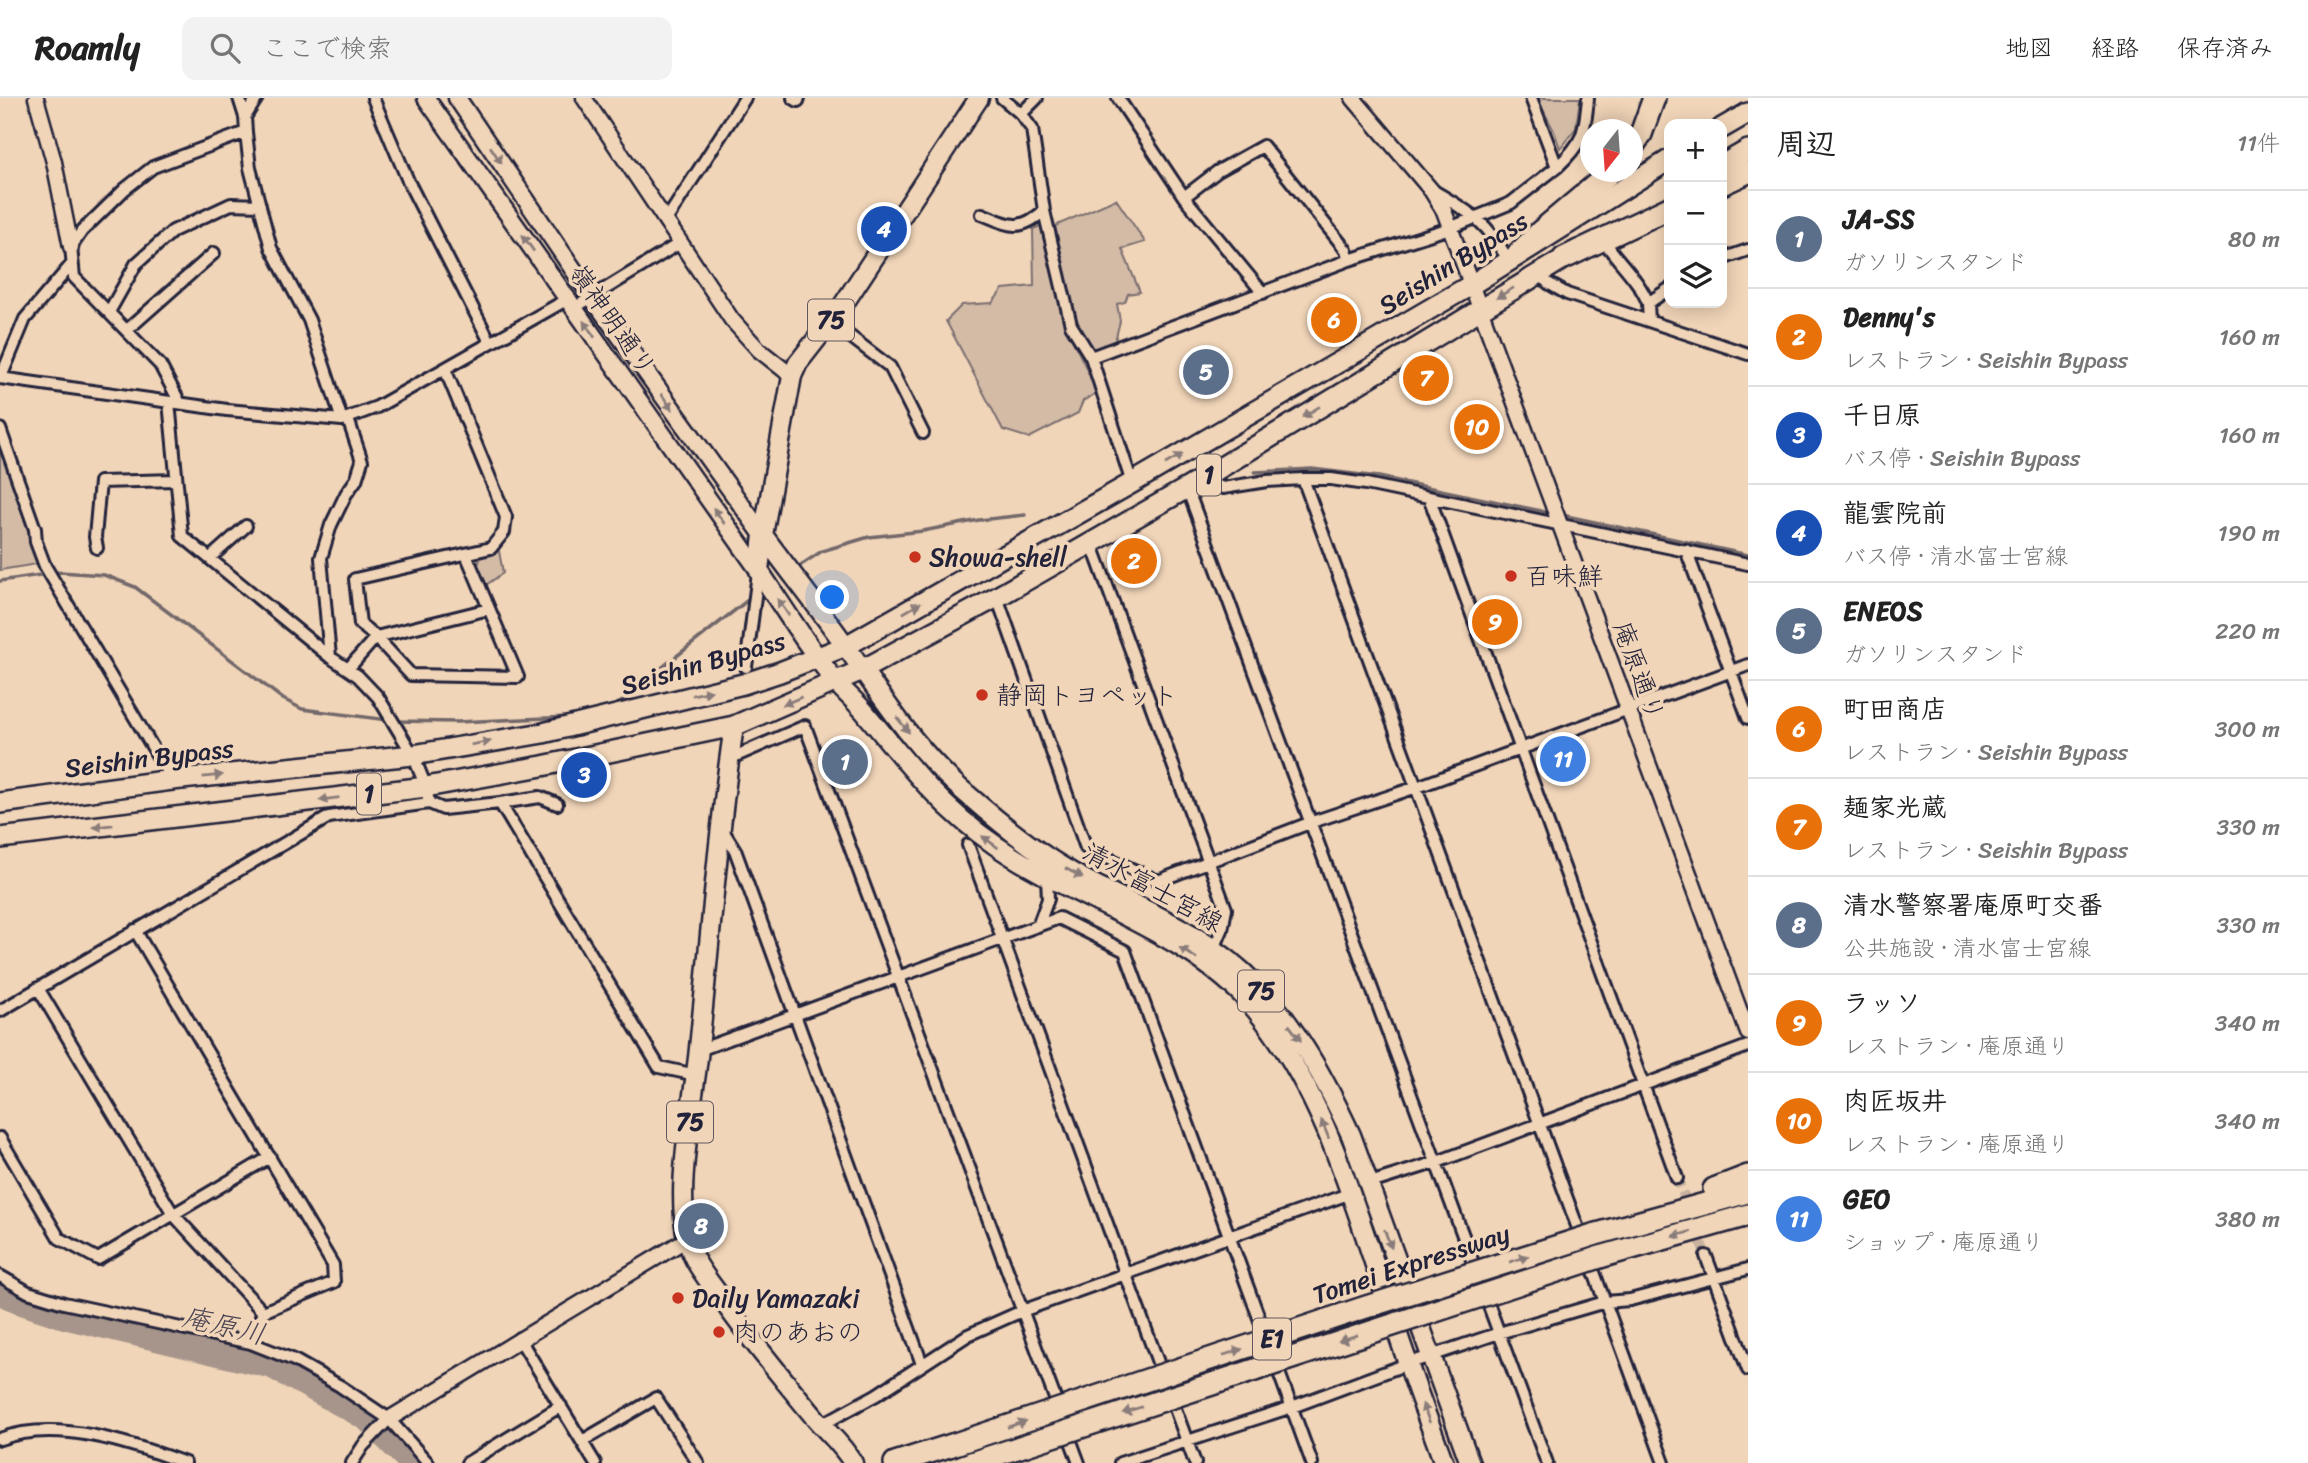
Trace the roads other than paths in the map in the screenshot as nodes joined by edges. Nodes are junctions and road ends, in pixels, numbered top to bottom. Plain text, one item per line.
1 (36, 98) edge
2 (239, 98) edge
3 (257, 98) edge
4 (373, 98) edge
5 (426, 98) edge
6 (457, 98) edge
7 (584, 98) edge
8 (745, 98) edge
9 (793, 98) edge
10 (799, 98) edge
11 (979, 98) edge
12 (1002, 98) edge
13 (1038, 98) edge
14 (1118, 98) edge
15 (1353, 98) edge
16 (1531, 98) edge
17 (1588, 98) edge
18 (1654, 98) edge
19 (1748, 113) edge
20 (1021, 114) junction
21 (245, 117) junction
22 (1727, 125) edge
23 (1643, 128) edge
24 (246, 132) junction
25 (1748, 150) edge
26 (1727, 162) edge
27 (1664, 163) edge
28 (1557, 167) junction
29 (1748, 172) edge
30 (1599, 182) edge
31 (1726, 182) edge
32 (1431, 190) junction
33 (1184, 197) junction
34 (1664, 199) edge
35 (260, 205) junction
36 (1664, 210) edge
37 (1044, 211) junction
38 (982, 215) dead end
39 (1476, 217) junction
40 (665, 222) junction
41 (1450, 228) junction
42 (1602, 238) junction
43 (680, 243) junction
44 (71, 247) junction
45 (1748, 250) edge
46 (214, 253) dead end
47 (1514, 257) junction
48 (1727, 257) edge
49 (1564, 258) joint
50 (1349, 260) junction
51 (72, 264) junction
52 (1539, 272) junction
53 (1471, 285) junction
54 (1664, 292) edge
55 (1263, 293) junction
56 (592, 297) junction
57 (571, 303) junction
58 (1648, 303) junction
59 (1481, 307) junction
60 (109, 312) junction
61 (830, 321) junction
62 (1649, 321) junction
63 (127, 330) junction
64 (490, 342) junction
65 (1748, 354) edge
66 (1091, 357) junction
67 (445, 369) junction
68 (792, 376) junction
69 (1, 378) edge
70 (175, 403) junction
71 (345, 419) junction
72 (0, 429) edge
73 (922, 433) dead end
74 (1303, 479) junction
75 (176, 480) junction
76 (1132, 483) junction
77 (1195, 483) junction
78 (1429, 497) junction
79 (1559, 522) junction
80 (246, 526) dead end
81 (762, 536) junction
82 (1091, 542) junction
83 (97, 548) dead end
84 (1686, 550) junction
85 (466, 554) junction
86 (210, 558) junction
87 (1748, 564) edge
88 (759, 571) junction
89 (997, 597) junction
90 (489, 610) junction
91 (376, 637) junction
92 (846, 646) junction
93 (818, 656) junction
94 (330, 657) junction
95 (1748, 665) edge
96 (746, 667) dead end
97 (348, 669) junction
98 (862, 670) junction
99 (1731, 671) junction
100 (837, 682) junction
101 (1627, 709) junction
102 (1748, 718) edge
103 (734, 726) junction
104 (1520, 749) junction
105 (414, 755) junction
106 (729, 759) junction
107 (172, 780) junction
108 (1418, 787) junction
109 (428, 795) junction
110 (0, 803) edge
111 (500, 803) junction
112 (558, 804) dead end
113 (1312, 822) junction
114 (719, 825) junction
115 (0, 838) edge
116 (968, 845) dead end
117 (1209, 860) junction
118 (1047, 878) junction
119 (1038, 926) junction
120 (135, 930) junction
121 (1003, 938) junction
122 (1214, 949) junction
123 (897, 976) junction
124 (38, 988) junction
125 (0, 1011) edge
126 (794, 1016) junction
127 (1748, 1033) edge
128 (1748, 1046) edge
129 (699, 1050) junction
130 (696, 1075) junction
131 (1643, 1085) junction
132 (1541, 1124) junction
133 (0, 1138) edge
134 (271, 1157) junction
135 (1437, 1162) junction
136 (1748, 1175) edge
137 (1677, 1178) tunnel mouth
138 (1367, 1184) junction
139 (1748, 1192) edge
140 (1351, 1193) junction
141 (173, 1214) junction
142 (1748, 1215) edge
143 (1602, 1232) junction
144 (1228, 1237) junction
145 (687, 1240) junction
146 (1706, 1256) tunnel mouth
147 (1748, 1269) edge
148 (1125, 1273) junction
149 (0, 1276) edge
150 (1714, 1278) junction
151 (1605, 1302) junction
152 (1022, 1311) junction
153 (263, 1312) junction
154 (1499, 1333) junction
155 (519, 1339) junction
156 (251, 1343) junction
157 (1432, 1355) junction
158 (922, 1364) junction
159 (1407, 1364) junction
160 (1748, 1370) edge
161 (561, 1406) junction
162 (1292, 1407) junction
163 (386, 1422) junction
164 (821, 1425) junction
165 (0, 1439) edge
166 (582, 1441) junction
167 (1187, 1441) junction
168 (153, 1458) edge
169 (185, 1463) edge
170 (352, 1463) edge
171 (428, 1463) edge
172 (467, 1463) edge
173 (595, 1463) edge
174 (698, 1463) edge
175 (853, 1463) edge
176 (895, 1463) edge
177 (971, 1463) edge
178 (1079, 1463) edge
179 (1120, 1463) edge
180 (1195, 1463) edge
181 (1312, 1463) edge
182 (1444, 1463) edge
183 (1469, 1463) edge
184 (1547, 1463) edge
185 (1664, 1463) edge

1 - 44 street
2 - 21 street
3 - 21 street
4 - 64 street
57 -> 5 main road, 嶺神明通り
6 -> 56 main road, 嶺神明通り
7 - 40 street
8 - 40 street
9 - 10 street
11 - 61 main road, 75
12 - 20 street
13 - 20 street
14 - 33 street
15 - 32 street, 庵原通り
16 - 28 street
17 - 28 street
18 - 23 highway
19 - 22 highway
20 - 37 street
21 - 24 street
24 - 35 street
24 - 44 street
25 - 26 highway
27 - 47 highway, Seishin Bypass / 1
28 - 39 street
29 - 31 highway
30 - 47 highway
32 - 39 street
32 - 41 street, 庵原通り
33 - 50 street
33 - 55 street
34 - 42 highway
35 - 60 street
35 - 71 street
36 - 42 highway
37 - 38 street
37 - 66 street
39 - 41 street
39 - 47 street
40 - 43 street
41 - 50 street
41 - 53 street, 庵原通り
42 - 49 highway
42 - 58 street
43 - 56 street
43 - 68 street
44 - 51 street
45 - 48 street
46 - 63 street
47 - 53 highway, Seishin Bypass / 1
49 - 52 highway, Seishin Bypass / 1
50 - 55 street
51 - 60 street
51 - 69 street
52 -> 59 highway, Seishin Bypass / 1
52 - 62 street
53 - 59 street, 庵原通り
76 -> 53 highway, Seishin Bypass / 1
54 - 58 street
55 - 66 street
56 - 57 street
56 -> 81 main road, 嶺神明通り
57 - 64 street
88 -> 57 main road, 嶺神明通り
58 - 62 street
59 -> 77 highway, Seishin Bypass / 1
59 - 79 street, 庵原通り
60 - 63 street
61 - 68 main road, 75
61 - 73 street
62 - 65 street
63 - 70 street
64 - 67 street
66 - 76 street
67 - 71 street
67 - 85 street
68 - 81 main road, 75
69 - 70 street
70 - 71 street
70 - 75 street
71 - 94 street
72 - 107 street
74 - 77 street
74 - 78 street
74 - 108 street
75 - 83 street
75 - 86 street
92 -> 76 highway, Seishin Bypass / 1
77 - 82 highway, Seishin Bypass / 1
77 - 113 street
78 - 79 street
78 - 104 street
79 - 84 street
79 - 101 street, 庵原通り
80 - 86 street
81 - 88 main road, 75
81 - 92 main road, 清水富士宮線 / 75
82 - 89 highway, Seishin Bypass / 1
82 - 117 street
84 - 87 street
84 - 99 street
85 - 90 street
85 - 91 street
86 - 94 street
93 -> 88 main road, 清水富士宮線 / 75
88 - 96 street
89 - 98 highway, Seishin Bypass / 1
89 - 117 street
90 - 91 street
90 - 91 street
91 - 97 street
92 - 93 highway, Seishin Bypass / 1
92 - 98 main road, 清水富士宮線 / 75
93 - 100 main road, 清水富士宮線 / 75
105 -> 93 highway, Seishin Bypass / 1
94 - 97 street
95 - 99 street
97 - 105 street
98 - 100 highway, Seishin Bypass / 1
98 -> 122 main road, 清水富士宮線 / 75
99 - 101 street
99 - 102 street
100 -> 103 highway, Seishin Bypass / 1
118 -> 100 main road, 清水富士宮線 / 75
101 - 104 street
101 - 127 street, 庵原通り
103 - 106 main road, 75
103 - 109 highway, Seishin Bypass / 1
104 - 108 street
104 - 131 street
107 -> 105 highway, Seishin Bypass / 1
105 - 109 street
106 - 114 main road, 75
106 - 123 street
107 - 110 highway, Seishin Bypass / 1
108 - 113 street
108 - 132 street
109 - 111 street
109 -> 115 highway, Seishin Bypass / 1
109 - 120 street
111 - 112 street
111 - 130 street
113 - 117 street
113 - 135 street
114 - 126 street
114 - 129 main road, 75
116 - 121 street
117 - 122 street
118 - 119 street
140 -> 118 main road, 清水富士宮線 / 75
119 - 121 street
119 - 144 street
120 - 124 street
120 - 134 street
121 - 123 street
121 - 148 street
122 -> 138 main road, 清水富士宮線 / 75
123 - 126 street
123 - 152 street
124 - 125 street
124 - 141 street
126 - 129 street
126 - 158 street
128 - 131 street
129 - 130 main road, 75
130 - 145 main road, 75
131 - 132 street
131 - 137 street
132 - 135 street
132 - 151 street
133 - 141 street
134 - 141 street
134 - 153 street
135 - 138 street
135 - 154 street
136 - 143 highway
138 -> 157 main road, 清水富士宮線 / 75
139 - 143 highway, Tomei Expressway / E1
140 - 144 street
140 - 159 main road, 清水富士宮線 / 75
141 - 153 street
142 -> 177 highway, Tomei Expressway / E1, bridge
176 -> 143 highway, Tomei Expressway / E1, bridge
144 - 148 street
144 - 162 street
145 - 155 street
145 - 164 main road, 75
146 - 150 street
147 - 150 street
148 - 152 street
148 - 167 street
149 - 156 street
150 - 151 street
150 - 160 street
151 - 154 street
151 - 185 street
152 - 158 street
152 - 178 street
153 - 156 street
154 - 157 street
154 - 184 street
155 - 161 street
155 - 163 street
156 - 163 street
157 - 159 street
157 - 183 main road, 清水富士宮線 / 75
158 - 164 street
159 - 162 street
182 -> 159 main road, 清水富士宮線 / 75
161 - 166 street
161 - 172 street
162 - 167 street
162 - 181 street
163 - 170 street
163 - 171 street
164 - 175 main road, 75
165 - 168 street
166 - 173 street
166 - 174 street
167 - 179 street
167 - 180 street
168 - 169 street

